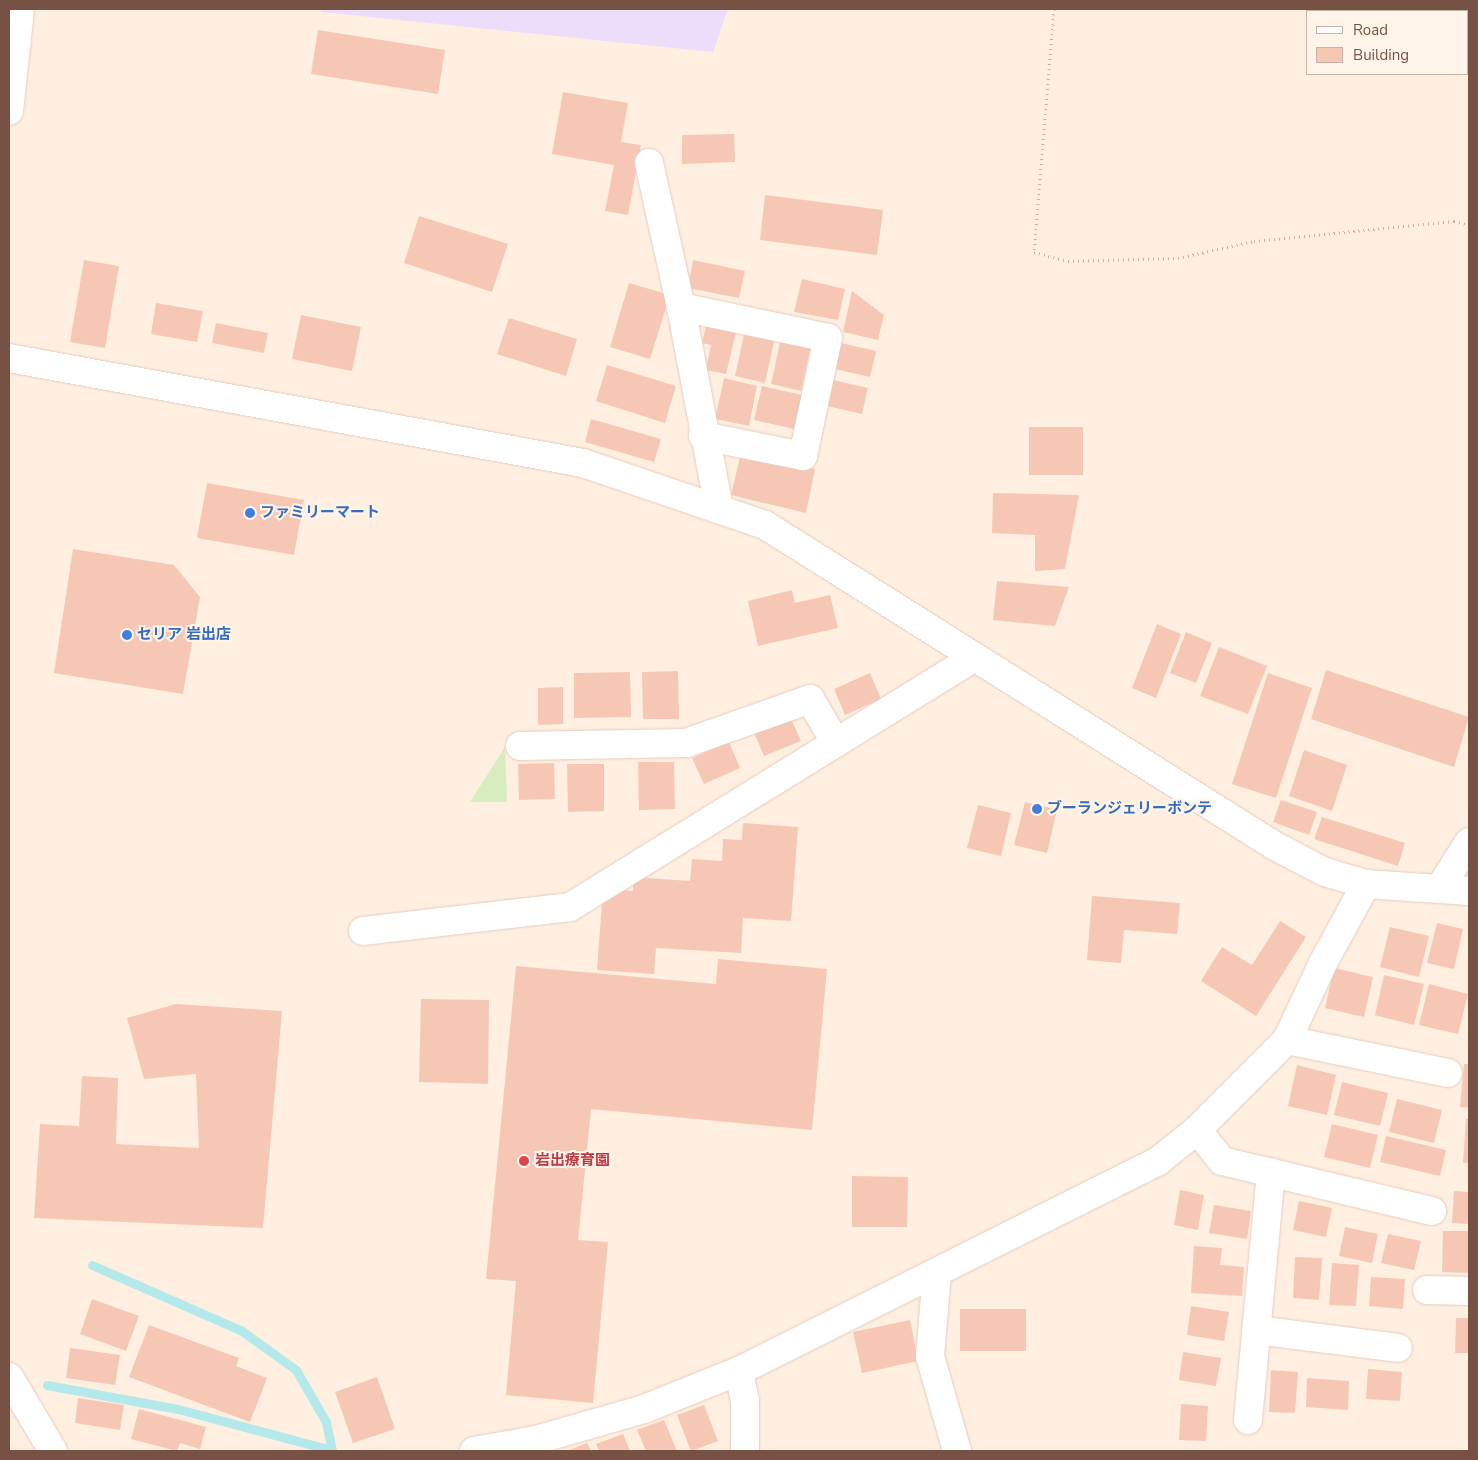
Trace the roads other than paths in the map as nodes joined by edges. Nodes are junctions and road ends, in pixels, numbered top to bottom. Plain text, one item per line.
1 (20, 9) edge
2 (9, 111) edge
3 (649, 162) dead end
4 (681, 307) junction
5 (9, 358) edge
6 (703, 436) junction
7 (719, 509) junction
8 (974, 657) junction
9 (836, 743) junction
10 (520, 746) dead end
11 (1469, 842) edge
12 (1366, 884) junction
13 (1440, 888) junction
14 (1469, 891) edge
15 (363, 931) dead end
16 (1287, 1040) junction
17 (1448, 1073) dead end
18 (1197, 1130) junction
19 (1271, 1172) junction
20 (1432, 1211) dead end
21 (937, 1274) junction
22 (1427, 1290) dead end
23 (1469, 1291) edge
24 (1256, 1330) junction
25 (1398, 1348) dead end
26 (739, 1371) junction
27 (9, 1377) edge
28 (1248, 1420) dead end
29 (538, 1445) edge
30 (53, 1451) edge
31 (474, 1451) edge
32 (745, 1451) edge
33 (956, 1451) edge

1 - 2 street
3 - 4 street
4 - 6 street
4 - 6 street
5 - 7 street
6 - 7 street
7 - 8 street
8 - 9 street
8 - 12 street
9 - 10 street
9 - 15 street
11 - 13 street
12 - 13 street
12 - 16 street
13 - 14 street
16 - 17 street
16 - 18 street
18 - 19 street
18 - 21 street
19 - 20 street
19 - 24 street
21 - 26 street
21 - 33 street
22 - 23 street
24 - 25 street
24 - 28 street
26 - 29 street
26 - 32 street
27 - 30 street
29 - 31 street

